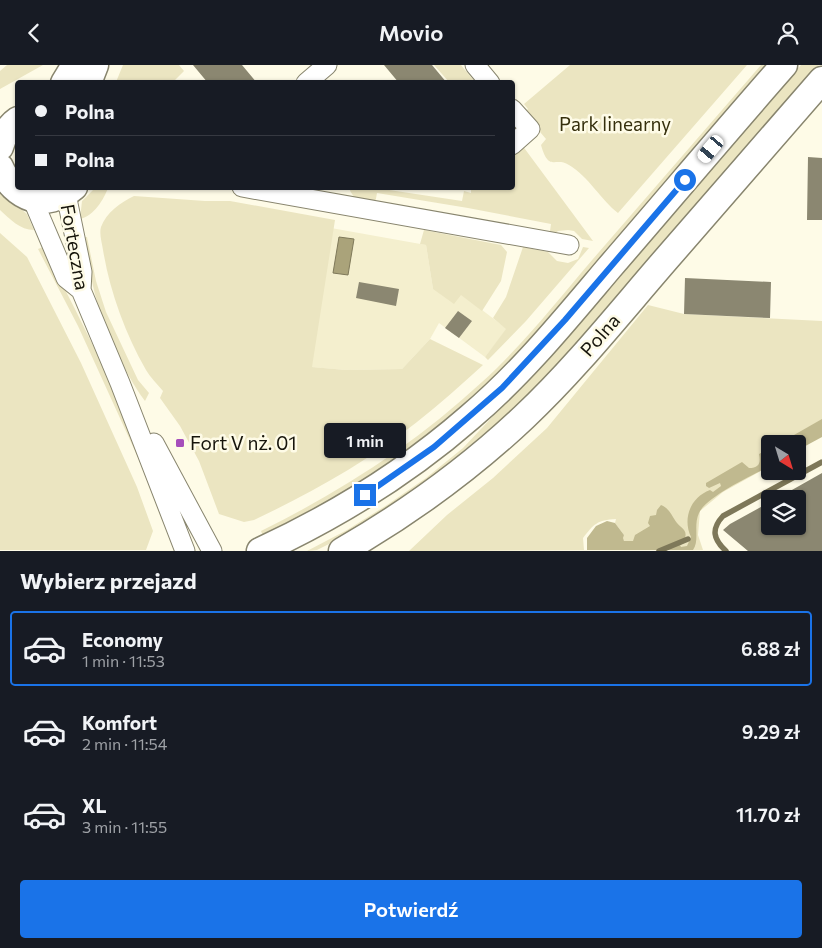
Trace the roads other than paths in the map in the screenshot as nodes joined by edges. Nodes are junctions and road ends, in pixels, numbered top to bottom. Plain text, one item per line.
1 (75, 65) edge
2 (95, 65) edge
3 (327, 65) edge
4 (475, 65) edge
5 (784, 65) edge
6 (66, 80) edge
7 (89, 80) edge
8 (310, 80) edge
9 (488, 80) edge
10 (822, 80) edge
11 (515, 112) edge
12 (15, 122) edge
13 (515, 142) edge
14 (0, 147) edge
15 (1, 172) edge
16 (15, 189) edge
17 (16, 190) edge
18 (274, 190) edge
19 (70, 191) edge
20 (338, 196) edge
21 (32, 198) junction
22 (569, 245) dead end
23 (80, 290) junction
24 (120, 383) junction
25 (185, 551) edge
26 (212, 551) edge
27 (260, 551) edge
28 (342, 551) edge

1 - 6 street
2 - 7 street
3 - 8 street
4 - 9 street
5 - 27 street, Polna
10 - 28 street, Polna
11 - 13 street
12 - 14 street
15 - 16 street
17 - 21 street
18 - 20 street
19 - 21 street
19 - 23 street, Forteczna
20 - 22 street
21 - 23 street
23 - 24 street, Forteczna
24 - 25 street, Forteczna
24 - 26 street, Forteczna

